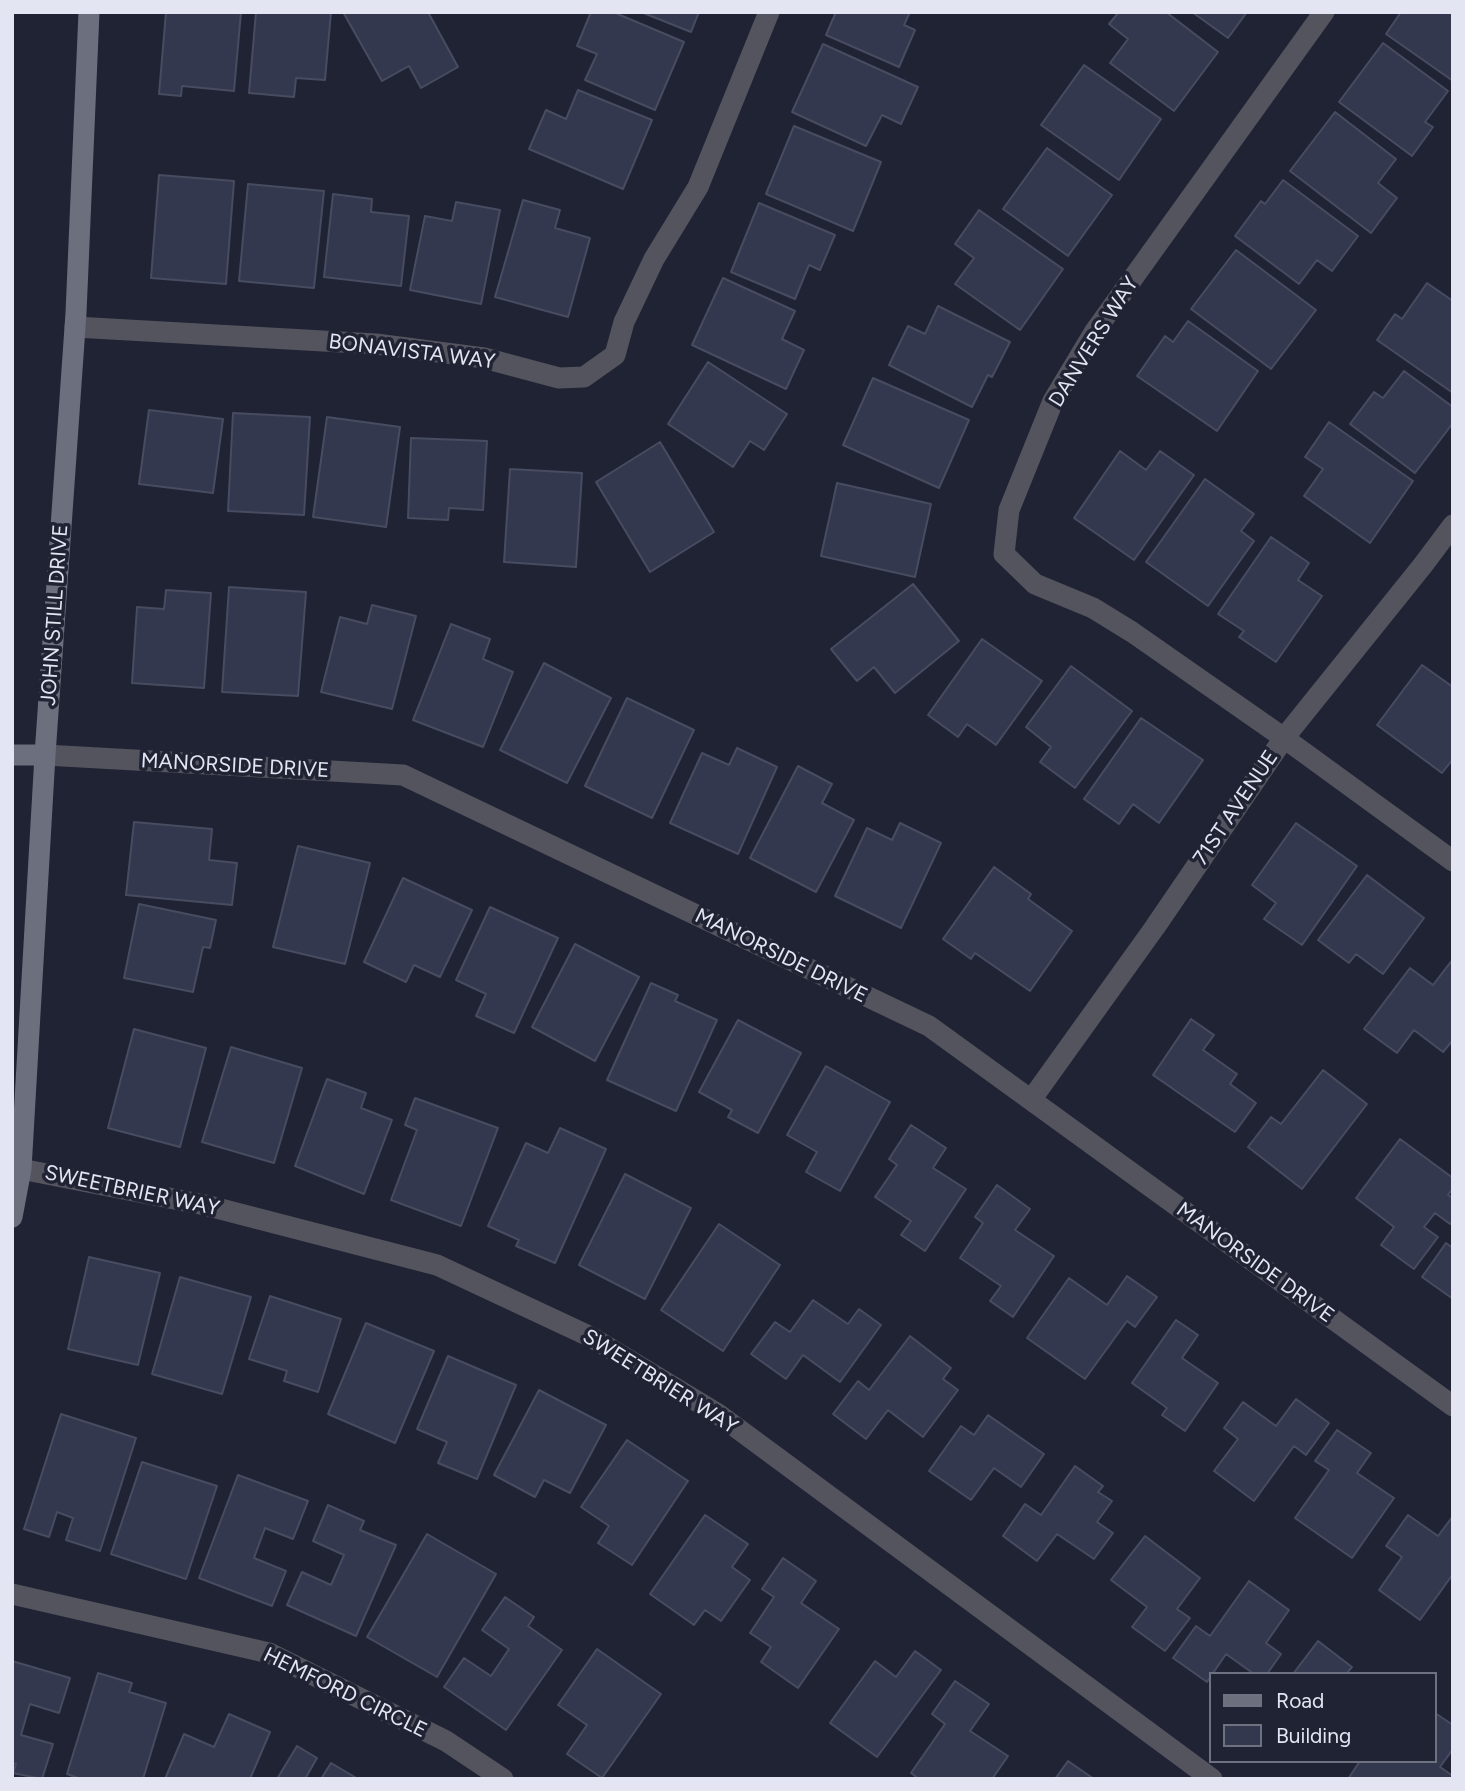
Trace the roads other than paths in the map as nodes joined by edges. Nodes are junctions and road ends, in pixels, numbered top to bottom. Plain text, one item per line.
1 (89, 12) edge
2 (769, 12) edge
3 (1324, 12) edge
4 (75, 327) junction
5 (1453, 525) edge
6 (1284, 738) junction
7 (12, 755) edge
8 (45, 755) junction
9 (1453, 861) edge
10 (1031, 1100) junction
11 (21, 1169) junction
12 (12, 1217) edge
13 (1453, 1406) edge
14 (12, 1594) edge
15 (503, 1779) edge
16 (1212, 1779) edge

1 - 4 street, JOHN STILL DRIVE
2 - 4 street, BONAVISTA WAY
3 - 6 street, DANVERS WAY
4 - 8 street, JOHN STILL DRIVE
5 - 6 street, 71ST AVENUE
6 - 9 street, DANVERS WAY
6 - 10 street, 71ST AVENUE
7 - 8 street, MANORSIDE DRIVE
8 - 10 street, MANORSIDE DRIVE
8 - 11 street, JOHN STILL DRIVE
10 - 13 street, MANORSIDE DRIVE
11 - 12 street, JOHN STILL DRIVE
11 - 16 street, SWEETBRIER WAY
14 - 15 street, HEMFORD CIRCLE

